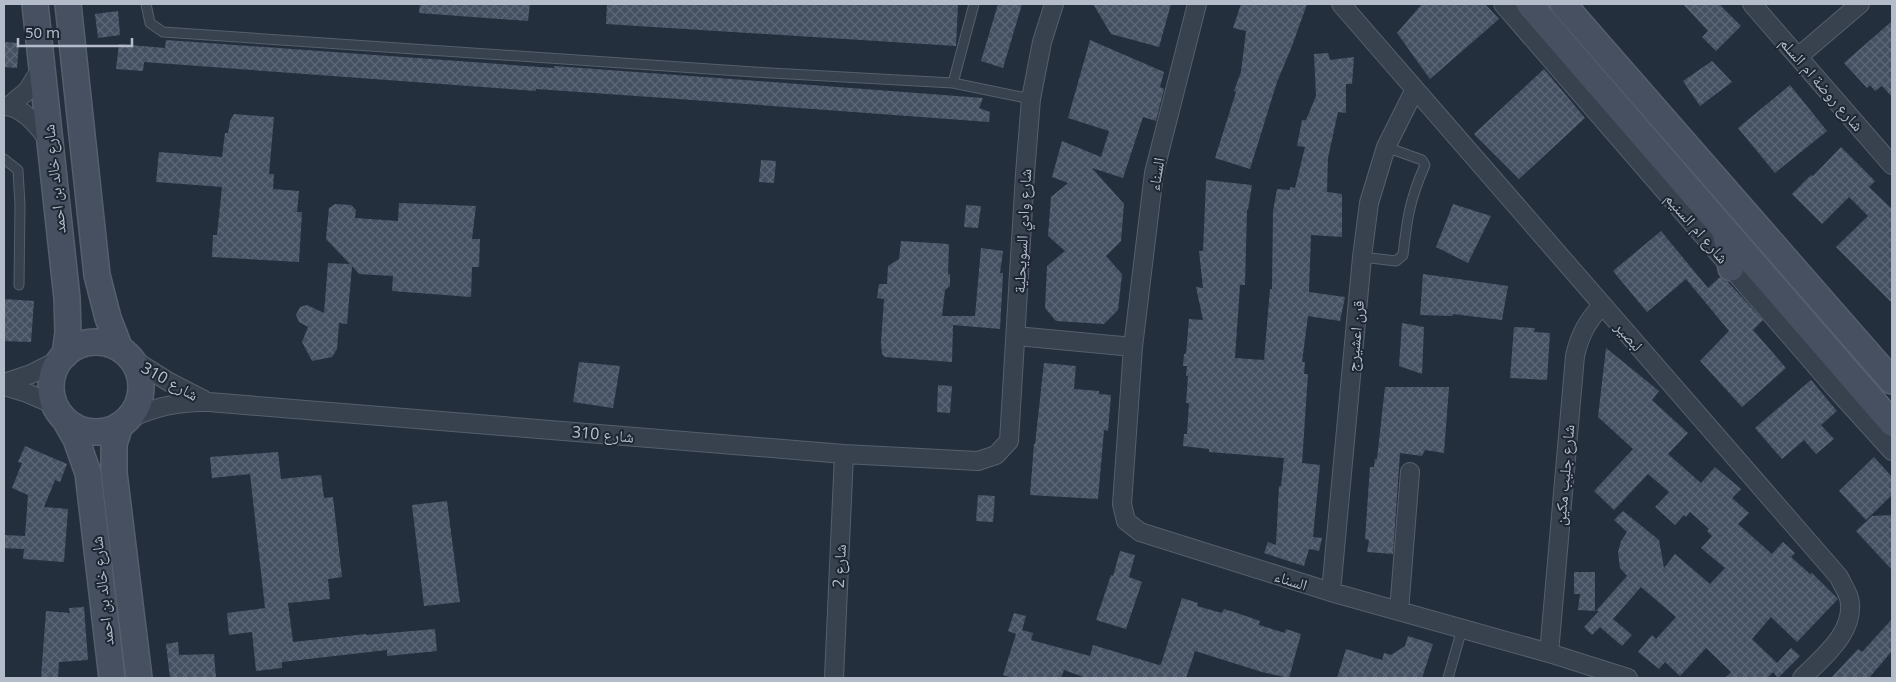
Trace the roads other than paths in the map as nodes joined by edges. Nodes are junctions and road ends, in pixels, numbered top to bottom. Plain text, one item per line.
1 (35, 4) edge
2 (68, 4) edge
3 (146, 4) edge
4 (974, 4) edge
5 (1054, 4) edge
6 (1197, 4) edge
7 (1340, 4) edge
8 (1503, 4) edge
9 (1529, 4) edge
10 (1563, 4) edge
11 (1752, 4) edge
12 (1860, 4) edge
13 (1799, 56) junction
14 (42, 67) junction
15 (1563, 72) junction
16 (953, 83) junction
17 (1415, 89) junction
18 (1604, 90) junction
19 (1032, 98) junction
20 (6, 106) edge
21 (50, 143) junction
22 (1386, 147) junction
23 (4, 159) edge
24 (1892, 165) edge
25 (1725, 230) junction
26 (1362, 256) junction
27 (1731, 268) junction
28 (19, 285) dead end
29 (1602, 304) junction
30 (1016, 336) junction
31 (1134, 347) junction
32 (125, 354) junction
33 (63, 357) junction
34 (1892, 381) edge
35 (4, 384) edge
36 (1847, 400) junction
37 (209, 402) junction
38 (60, 412) junction
39 (1888, 419) edge
40 (123, 422) junction
41 (1892, 451) edge
42 (844, 454) junction
43 (996, 455) joint
44 (1410, 472) dead end
45 (1331, 592) junction
46 (1399, 611) junction
47 (1462, 629) junction
48 (1549, 653) junction
49 (112, 678) edge
50 (139, 678) edge
51 (834, 678) edge
52 (1448, 678) edge
53 (1628, 678) edge
54 (1802, 678) edge

1 - 14 main road, شارع خالد بن احمد
2 - 32 main road, شارع خالد بن احمد
3 - 16 lane
4 - 16 lane
5 - 19 street, شارع وادي السويحلية
6 - 31 street, السناء
7 - 17 street, لبصير
8 - 15 street, شارع ام السنيم
9 - 18 main road, شارع ام السنيم
10 - 34 main road
11 - 13 street, شارع روضة ام السلم
12 - 13 street
13 - 24 street, شارع روضة ام السلم
14 - 20 street
14 - 21 main road, شارع خالد بن احمد
15 - 18 main road
15 - 27 street, شارع ام السنيم
16 - 19 lane
17 - 22 street, قرن اعشيرج
17 - 29 street, لبصير
18 - 25 main road, شارع ام السنيم
19 - 30 street, شارع وادي السويحلية
20 - 21 street
21 - 33 main road, شارع خالد بن احمد
22 - 26 street, قرن اعشيرج
22 - 26 lane
23 - 28 lane
25 - 27 main road
25 - 39 main road, شارع ام السنيم
26 - 45 street, قرن اعشيرج
27 - 36 street, شارع ام السنيم
29 - 48 street, شارع جليب مكين
29 - 54 street, لبصير
30 - 31 street
30 - 43 street, شارع وادي السويحلية
31 - 45 street, السناء
32 - 33 main road
32 - 37 street, شارع 310
32 - 40 main road
33 - 35 street
33 - 38 main road
35 - 38 street
36 - 39 main road
36 - 41 street, شارع ام السنيم
37 - 40 street, شارع 310
37 - 42 street, شارع 310
38 - 40 main road
38 - 49 main road, شارع خالد بن احمد
40 - 50 main road, شارع خالد بن احمد
42 - 43 street, شارع 310
42 - 51 street, شارع 2
44 - 46 street
45 - 46 street, السناء
46 - 47 street, السناء
47 - 48 street, السناء
47 - 52 lane
48 - 53 street, السناء

